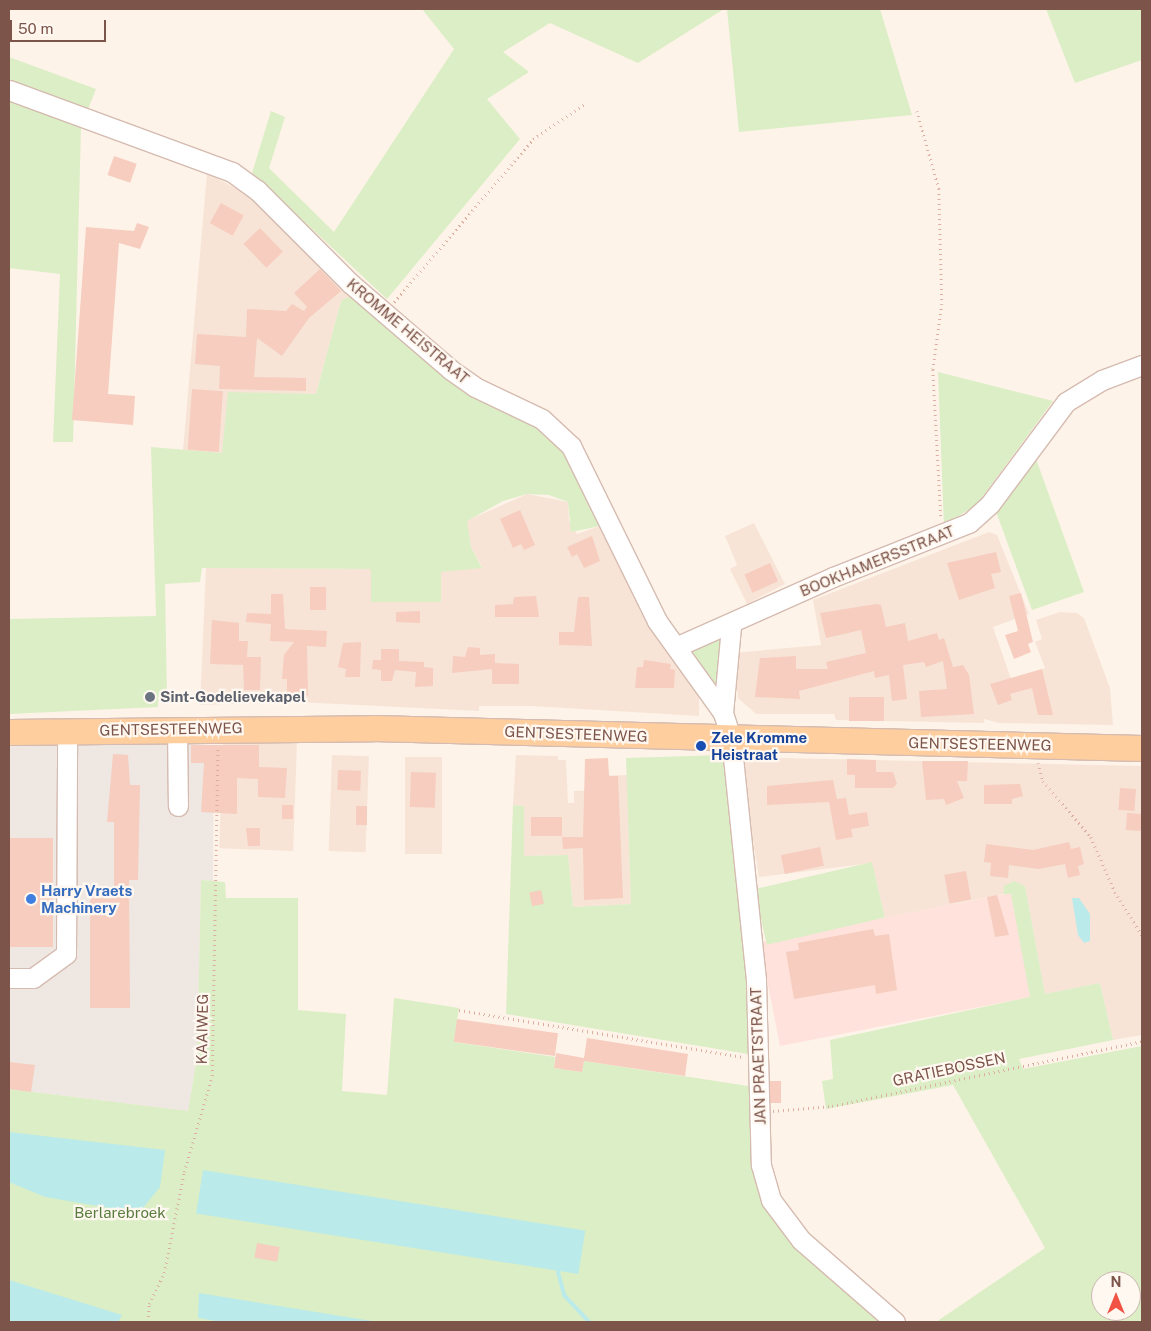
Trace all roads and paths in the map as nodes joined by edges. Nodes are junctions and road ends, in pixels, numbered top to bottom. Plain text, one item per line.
1 (9, 90) edge
2 (586, 103) dead end
3 (917, 111) dead end
4 (384, 313) junction
5 (1142, 365) edge
6 (942, 536) junction
7 (731, 626) junction
8 (678, 646) junction
9 (723, 713) junction
10 (219, 727) junction
11 (177, 729) junction
12 (66, 731) junction
13 (9, 732) edge
14 (730, 738) junction
15 (1035, 746) junction
16 (1142, 748) edge
17 (178, 806) dead end
18 (1142, 935) edge
19 (9, 978) edge
20 (459, 1010) dead end
21 (1142, 1041) edge
22 (758, 1057) junction
23 (760, 1112) junction
24 (148, 1322) edge
25 (895, 1322) edge

1 - 4 street, KROMME HEISTRAAT
2 - 4 path
3 - 6 path
4 - 8 street, KROMME HEISTRAAT
5 - 6 street, BOOKHAMERSSTRAAT
6 - 7 street, BOOKHAMERSSTRAAT
7 - 8 street, BOOKHAMERSSTRAAT
7 - 9 street
8 - 9 street, KROMME HEISTRAAT
9 - 14 street, KROMME HEISTRAAT
10 - 11 main road, GENTSESTEENWEG
10 - 14 main road, GENTSESTEENWEG
10 - 24 path, KAAIWEG
11 - 12 main road, GENTSESTEENWEG
11 - 17 street
12 - 13 main road, GENTSESTEENWEG
12 - 19 street
14 - 15 main road, GENTSESTEENWEG
14 - 22 street, JAN PRAETSTRAAT
15 - 16 main road, GENTSESTEENWEG
15 - 18 path
20 - 22 path
21 - 23 path, GRATIEBOSSEN
22 - 23 street, JAN PRAETSTRAAT
23 - 25 street, JAN PRAETSTRAAT

